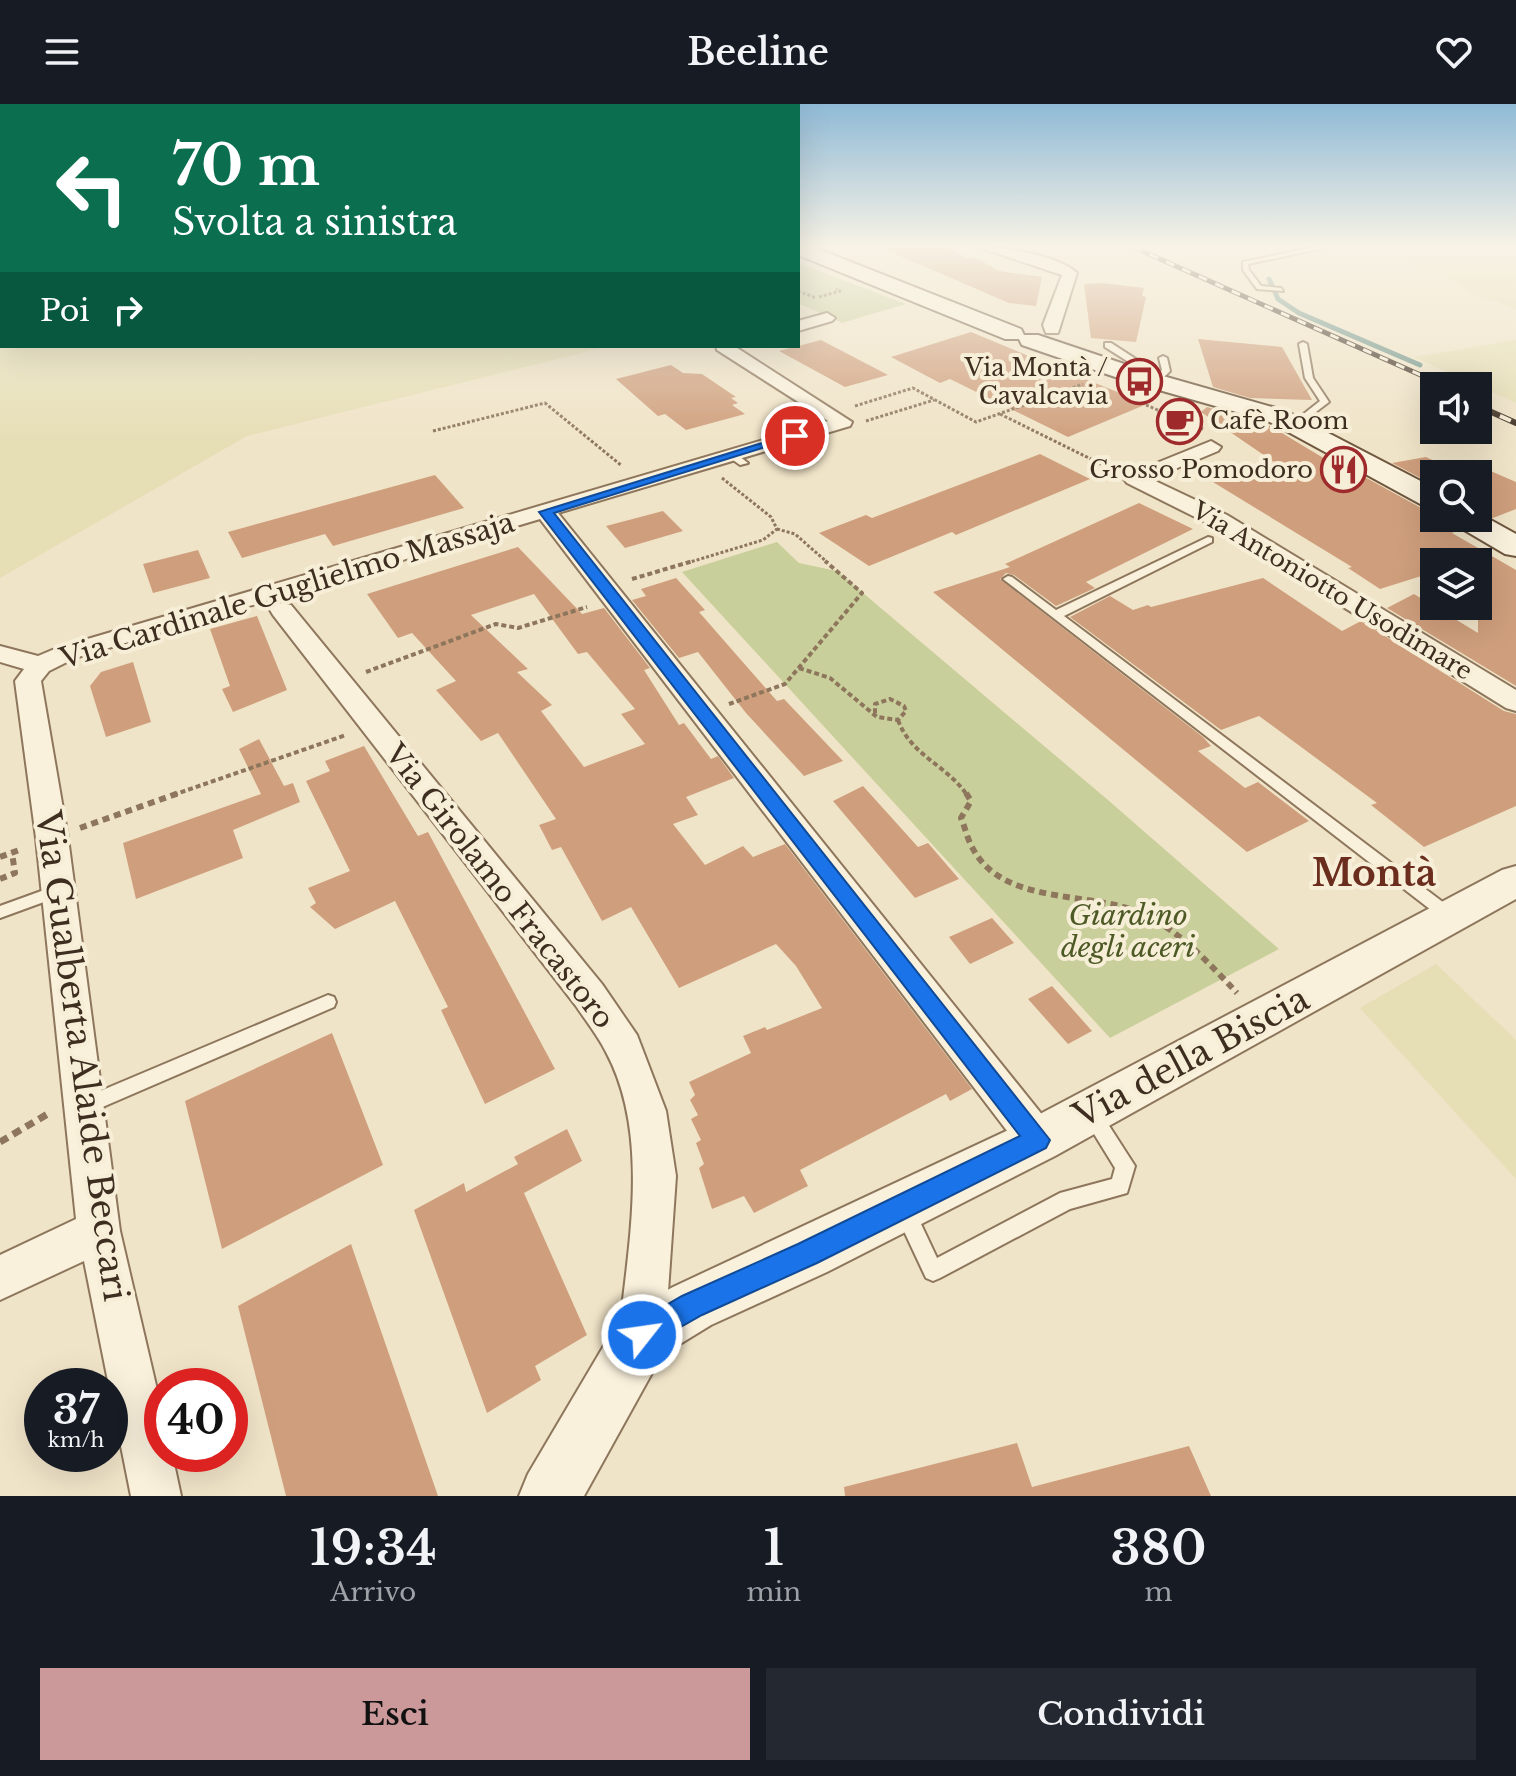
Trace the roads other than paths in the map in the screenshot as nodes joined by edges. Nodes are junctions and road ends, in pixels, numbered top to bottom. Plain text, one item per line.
1 (962, 312) edge
2 (1048, 312) edge
3 (827, 318) dead end
4 (800, 325) edge
5 (1038, 329) junction
6 (1303, 344) dead end
7 (725, 348) edge
8 (1304, 418) dead end
9 (1211, 447) dead end
10 (1420, 492) edge
11 (546, 512) junction
12 (1490, 532) edge
13 (1208, 540) dead end
14 (1516, 547) edge
15 (1008, 579) dead end
16 (282, 610) dead end
17 (1056, 615) junction
18 (0, 654) edge
19 (40, 665) junction
20 (1516, 702) edge
21 (1516, 881) edge
22 (58, 891) junction
23 (0, 912) edge
24 (1451, 917) junction
25 (328, 1002) dead end
26 (84, 1099) junction
27 (1089, 1112) junction
28 (1038, 1140) junction
29 (903, 1206) junction
30 (99, 1231) junction
31 (0, 1278) edge
32 (642, 1335) junction
33 (156, 1496) edge
34 (550, 1496) edge

1 - 5 main road
2 - 5 street
3 - 4 street
5 - 10 main road
6 - 8 lane
7 - 11 street
9 - 20 street, Via Antoniotto Usodimare
11 - 19 street, Via Cardinale Guglielmo Massaja
11 - 28 street, Via Cardinale Guglielmo Massaja
12 - 14 main road
13 - 17 lane
15 - 17 lane
16 - 32 street, Via Girolamo Fracastoro
17 - 24 lane
18 - 19 street, Via Cardinale Guglielmo Massaja
19 - 22 street, Via Gualberta Alaide Beccari
21 - 24 street, Via della Biscia
22 - 23 lane
22 - 26 street, Via Gualberta Alaide Beccari
24 - 27 street, Via della Biscia
25 - 26 lane
26 - 30 street, Via Gualberta Alaide Beccari
27 - 28 street, Via della Biscia
27 - 29 lane
28 - 29 street, Via della Biscia
29 - 32 street, Via della Biscia
30 - 31 street
30 - 33 street, Via Gualberta Alaide Beccari
32 - 34 street

